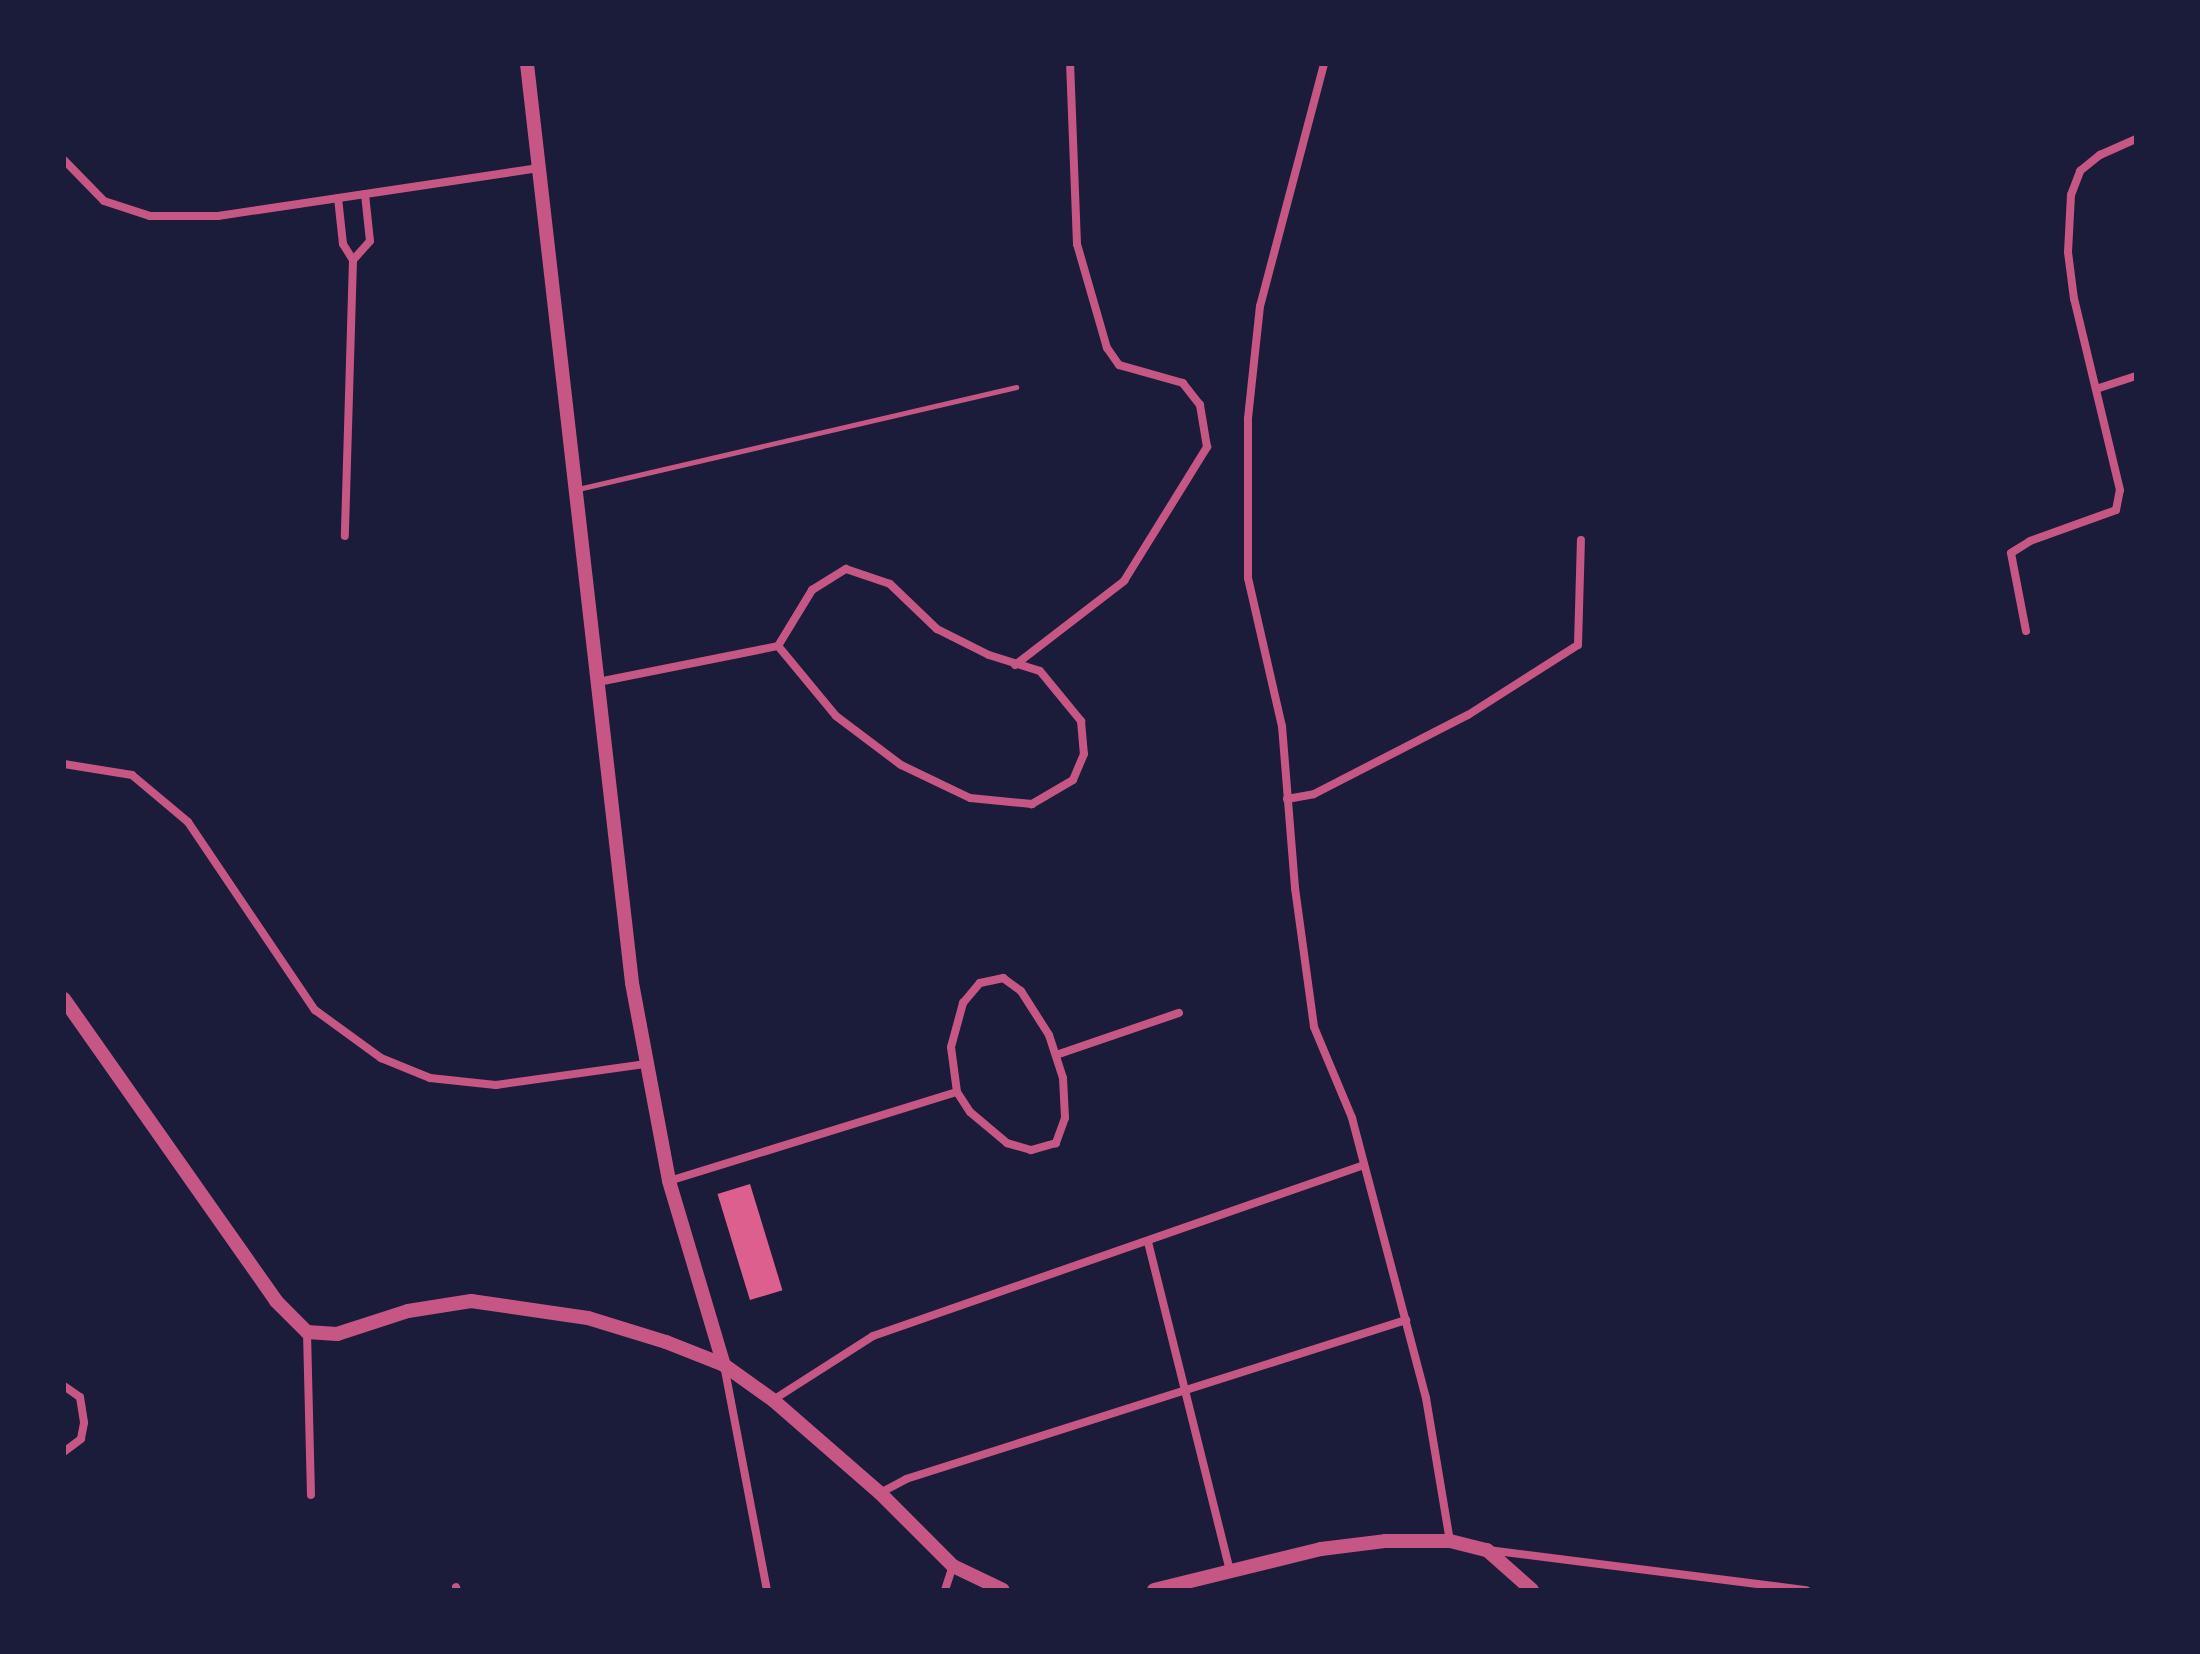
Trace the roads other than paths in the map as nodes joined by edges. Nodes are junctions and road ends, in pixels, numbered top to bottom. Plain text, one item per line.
1 (527, 64) edge
2 (1070, 64) edge
3 (1324, 64) edge
4 (2136, 139) edge
5 (64, 160) edge
6 (540, 168) junction
7 (365, 194) junction
8 (338, 198) junction
9 (353, 260) junction
10 (2136, 376) edge
11 (1016, 387) dead end
12 (2096, 389) junction
13 (577, 489) junction
14 (345, 536) dead end
15 (1581, 540) dead end
16 (2026, 631) dead end
17 (778, 646) junction
18 (1015, 665) junction
19 (598, 682) junction
20 (64, 764) edge
21 (1287, 799) junction
22 (64, 999) edge
23 (1179, 1013) dead end
24 (1056, 1055) junction
25 (645, 1064) junction
26 (957, 1092) junction
27 (1364, 1165) junction
28 (669, 1181) junction
29 (1148, 1242) junction
30 (1406, 1320) junction
31 (307, 1332) junction
32 (724, 1365) junction
33 (64, 1386) edge
34 (1187, 1392) junction
35 (773, 1400) junction
36 (64, 1452) edge
37 (880, 1493) junction
38 (311, 1495) dead end
39 (1450, 1541) junction
40 (1487, 1550) junction
41 (953, 1566) junction
42 (1230, 1570) junction
43 (1163, 1589) edge
44 (767, 1590) edge
45 (945, 1590) edge
46 (1003, 1590) edge
47 (1532, 1590) edge
48 (1806, 1590) edge

1 - 6 street
2 - 18 street
3 - 21 street
4 - 12 street
5 - 8 street
6 - 7 street
6 - 13 street
7 - 8 street
7 - 9 street
8 - 9 street
9 - 14 street
10 - 12 street
11 - 13 lane
12 - 16 street
13 - 19 street
15 - 21 street
17 - 18 street
17 - 18 street
17 - 19 street
19 - 25 street
20 - 25 street
21 - 27 street
22 - 31 street
23 - 24 street
24 - 26 street
24 - 26 street
25 - 28 street
26 - 28 street
27 - 29 street
27 - 30 street
28 - 32 street
29 - 34 street
29 - 35 street
30 - 34 street
30 - 39 street
31 - 32 street
31 - 38 street
32 - 35 street
32 - 44 street
33 - 36 street
34 - 37 street
34 - 42 street
35 - 37 street
37 - 41 street
39 - 40 street
39 - 42 street
40 - 47 street
40 - 48 street
41 - 45 street
41 - 46 street
42 - 43 street

